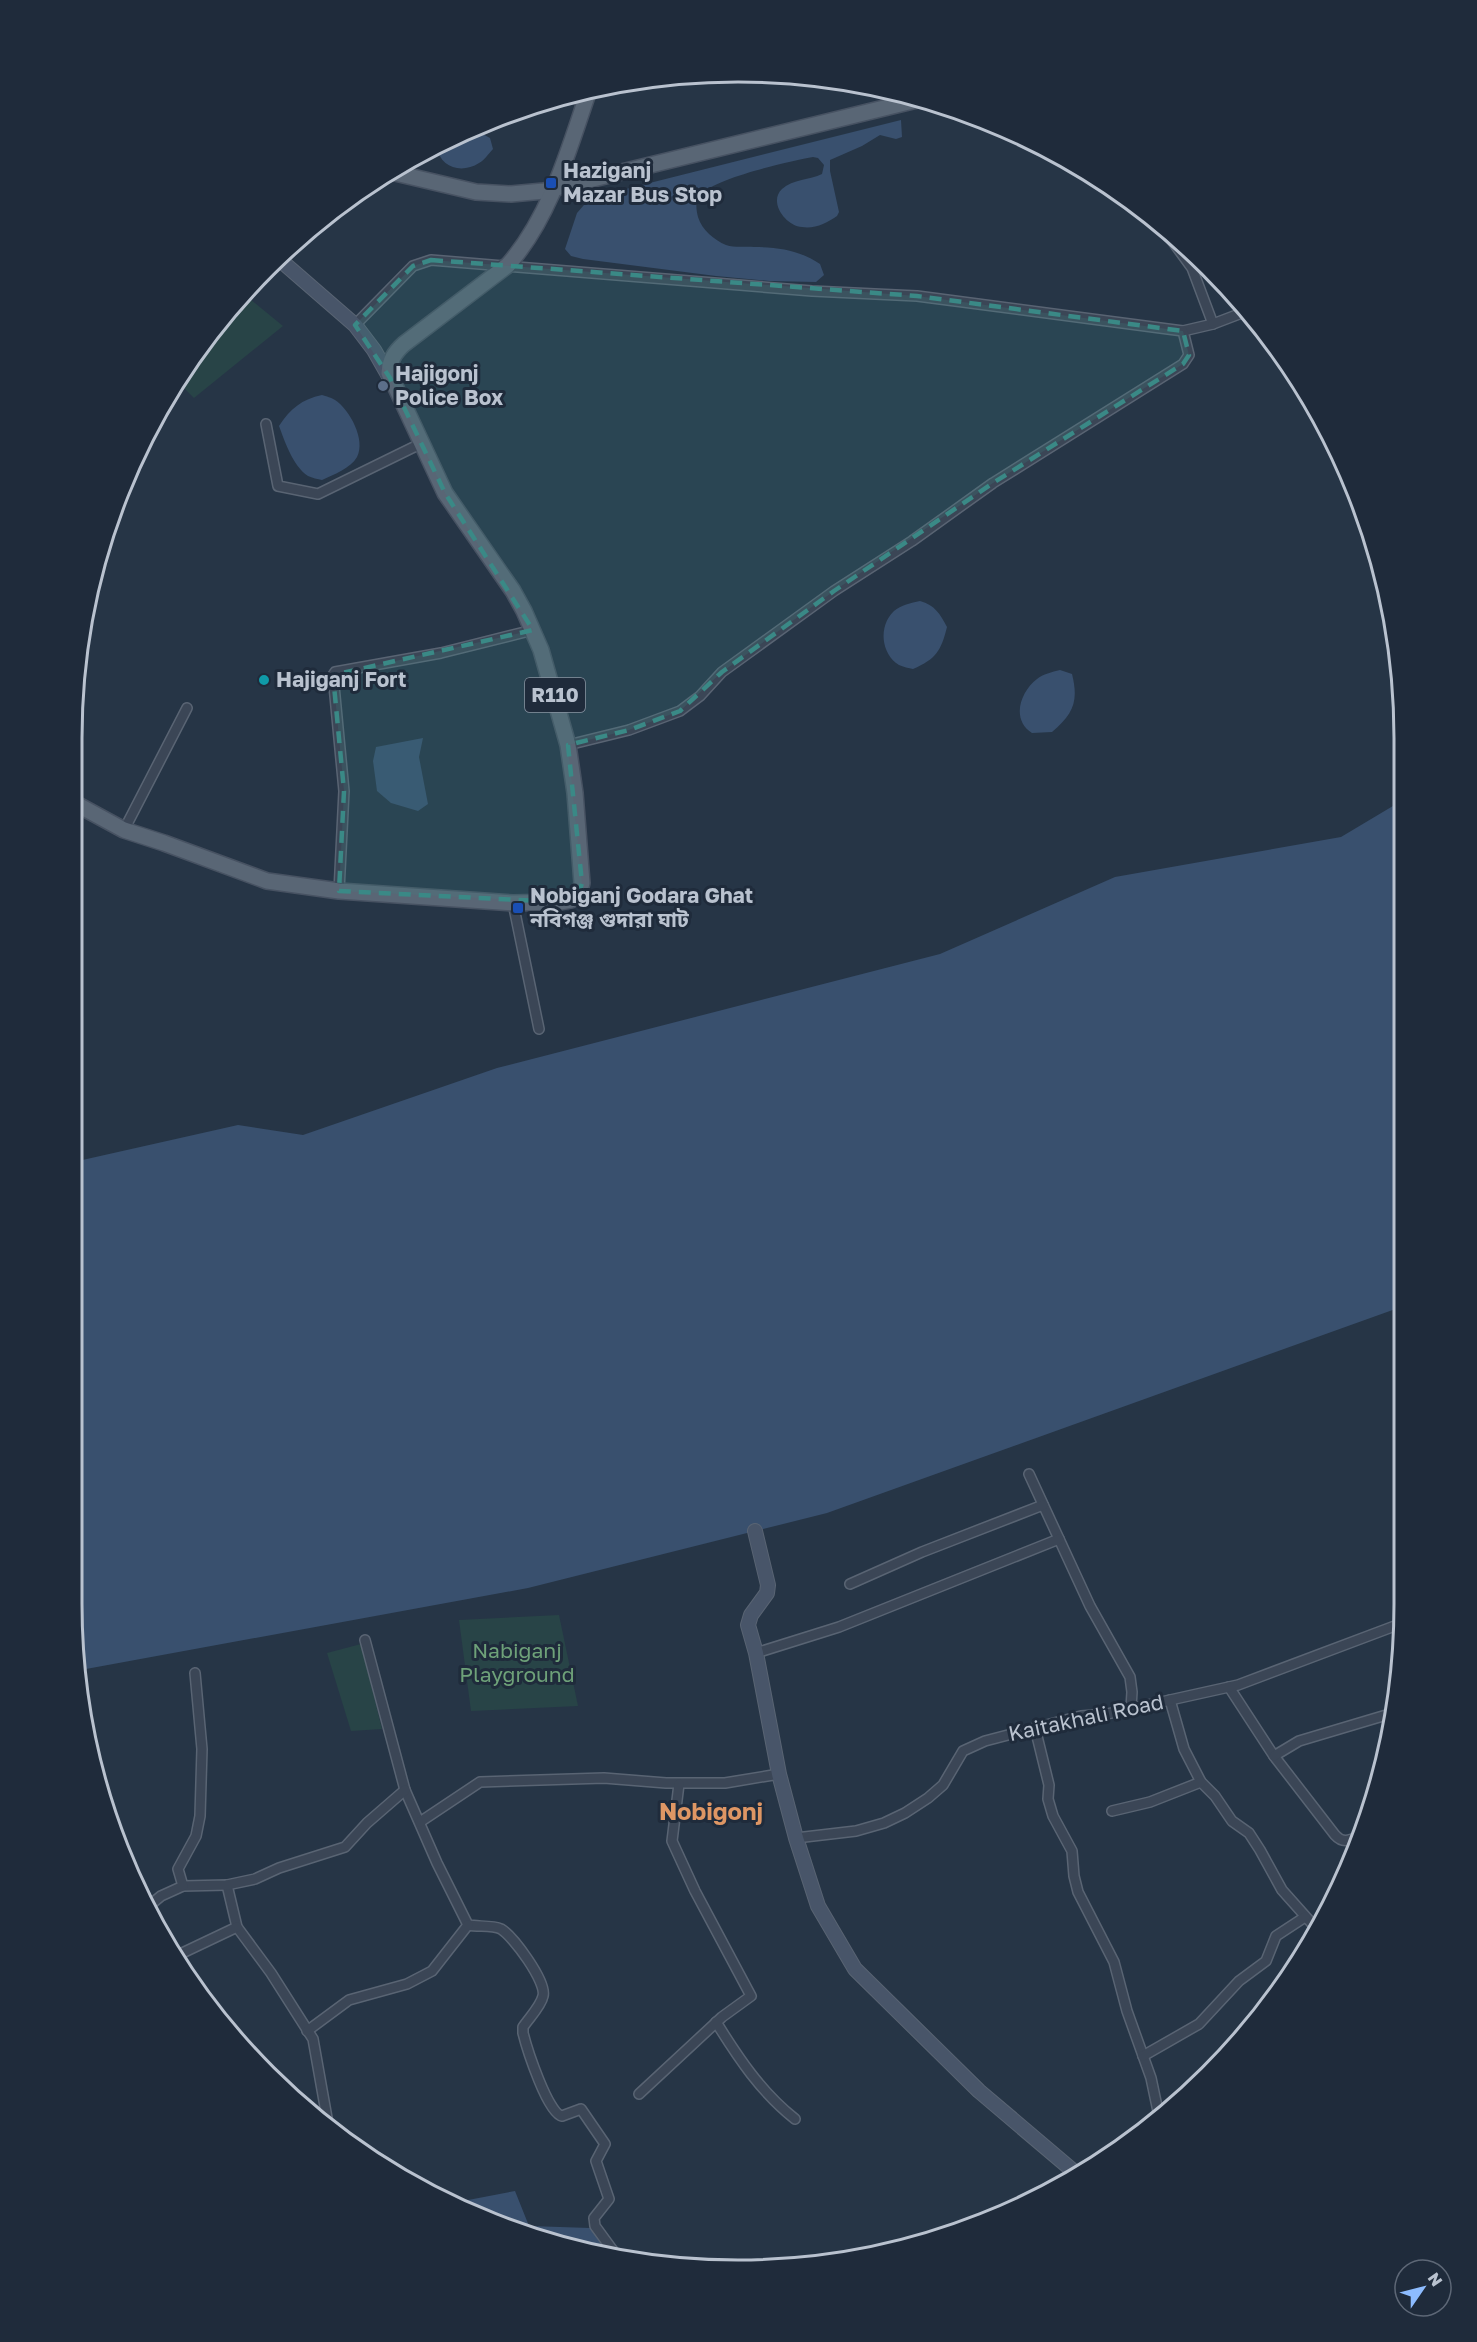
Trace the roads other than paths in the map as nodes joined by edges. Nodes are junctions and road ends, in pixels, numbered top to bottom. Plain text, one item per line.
1 (585, 101) edge
2 (902, 104) edge
3 (403, 175) edge
4 (553, 189) junction
5 (1183, 257) edge
6 (286, 265) edge
7 (508, 265) junction
8 (1238, 314) edge
9 (1213, 324) junction
10 (355, 325) junction
11 (1183, 331) junction
12 (390, 378) junction
13 (266, 424) dead end
14 (420, 444) junction
15 (533, 630) junction
16 (187, 708) dead end
17 (568, 745) junction
18 (82, 807) edge
19 (124, 830) junction
20 (339, 891) junction
21 (513, 903) junction
22 (539, 1029) dead end
23 (1029, 1474) dead end
24 (1043, 1505) junction
25 (755, 1531) dead end
26 (1059, 1539) junction
27 (850, 1584) dead end
28 (1393, 1627) edge
29 (365, 1640) dead end
30 (756, 1653) junction
31 (195, 1673) dead end
32 (1229, 1687) junction
33 (1170, 1700) junction
34 (1131, 1708) junction
35 (1385, 1716) edge
36 (1035, 1728) junction
37 (1274, 1756) junction
38 (778, 1774) junction
39 (1200, 1782) junction
40 (679, 1784) junction
41 (405, 1790) junction
42 (1113, 1811) dead end
43 (420, 1822) junction
44 (796, 1838) junction
45 (1351, 1840) edge
46 (227, 1885) junction
47 (183, 1886) junction
48 (154, 1902) edge
49 (1305, 1917) junction
50 (1311, 1923) edge
51 (468, 1925) junction
52 (237, 1928) junction
53 (183, 1953) edge
54 (716, 2022) junction
55 (307, 2031) junction
56 (1143, 2056) junction
57 (639, 2094) dead end
58 (1157, 2108) edge
59 (326, 2114) edge
60 (795, 2120) dead end
61 (1071, 2169) edge
62 (610, 2247) edge

1 - 4 main road
2 - 4 main road
3 - 4 main road
4 - 7 main road
5 - 9 street
6 - 10 main road
7 - 10 street
7 - 11 street
7 - 12 main road
8 - 9 street
9 - 11 street
10 - 12 main road
11 - 17 street
12 - 14 main road, R110
13 - 14 street
14 - 15 main road, R110
15 - 17 main road, R110
15 - 20 street
16 - 19 street
17 - 21 main road, R110
18 - 19 main road, R110
19 - 20 main road, R110
20 - 21 main road, R110
21 - 22 street
23 - 24 street
24 - 26 street
24 - 27 street
25 - 30 main road
26 - 30 street
26 - 34 street
28 - 32 street, Kaitakhali Road
29 - 41 street
30 - 38 main road
31 - 47 street
32 - 33 street, Kaitakhali Road
32 - 37 street
33 - 34 street, Kaitakhali Road
33 - 39 street
34 - 36 street, Kaitakhali Road
35 - 37 street
36 - 44 street, Kaitakhali Road
36 - 56 street
37 - 45 street
38 - 40 street
38 - 44 main road
39 - 42 street
39 - 49 street
40 - 43 street
40 - 54 street
41 - 43 street
41 - 46 street
43 - 51 street
44 - 61 main road
46 - 47 street
46 - 52 street
47 - 48 street
49 - 50 street
49 - 56 street
51 - 55 street
51 - 62 street
52 - 53 street
52 - 55 street
54 - 57 street
54 - 60 street
55 - 59 street
56 - 58 street

